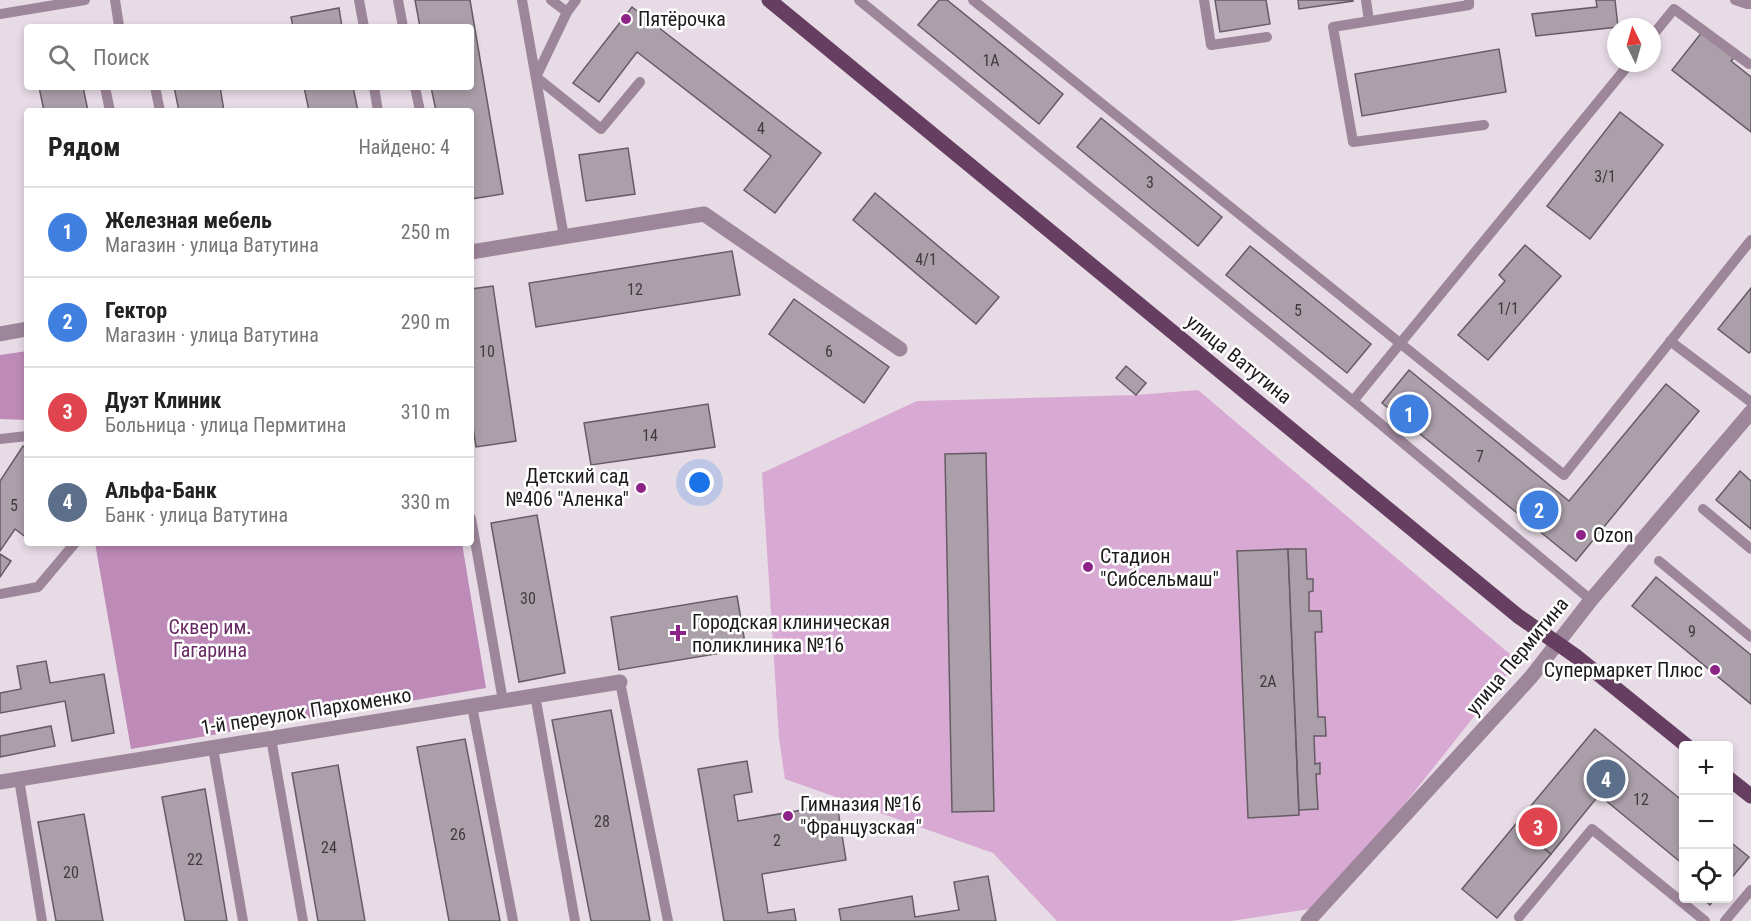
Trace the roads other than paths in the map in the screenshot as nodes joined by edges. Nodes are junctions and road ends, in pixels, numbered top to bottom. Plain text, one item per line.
1 (85, 0) edge
2 (115, 0) edge
3 (359, 0) edge
4 (398, 0) edge
5 (522, 0) edge
6 (551, 0) edge
7 (576, 0) edge
8 (769, 0) edge
9 (859, 0) edge
10 (973, 0) edge
11 (1204, 0) edge
12 (1366, 0) edge
13 (1468, 0) edge
14 (1735, 0) edge
15 (1751, 4) edge
16 (567, 12) junction
17 (0, 14) edge
18 (1369, 21) junction
19 (119, 24) edge
20 (363, 24) edge
21 (402, 24) edge
22 (1661, 25) edge
23 (1267, 38) dead end
24 (1749, 64) dead end
25 (1623, 72) edge
26 (536, 77) junction
27 (640, 82) dead end
28 (106, 90) edge
29 (156, 90) edge
30 (374, 90) edge
31 (416, 90) edge
32 (109, 108) edge
33 (159, 108) edge
34 (378, 108) edge
35 (419, 108) edge
36 (1484, 124) dead end
37 (564, 237) junction
38 (1751, 240) edge
39 (474, 252) edge
40 (24, 330) edge
41 (0, 334) edge
42 (1670, 341) junction
43 (1401, 344) junction
44 (900, 349) dead end
45 (1353, 401) junction
46 (1751, 402) edge
47 (1751, 412) edge
48 (24, 436) edge
49 (0, 439) edge
50 (1703, 509) dead end
51 (474, 536) edge
52 (72, 546) edge
53 (1751, 549) edge
54 (1659, 561) dead end
55 (0, 594) edge
56 (1591, 600) junction
57 (1751, 637) edge
58 (1558, 643) junction
59 (620, 682) joint
60 (535, 695) junction
61 (503, 700) junction
62 (472, 706) junction
63 (271, 738) junction
64 (1682, 741) edge
65 (213, 748) junction
66 (18, 779) junction
67 (0, 782) edge
68 (1733, 782) edge
69 (1751, 796) edge
70 (1751, 890) edge
71 (1519, 917) dead end
72 (42, 921) edge
73 (243, 921) edge
74 (303, 921) edge
75 (513, 921) edge
76 (575, 921) edge
77 (668, 921) edge
78 (1308, 921) edge
79 (1705, 921) edge
80 (1725, 921) edge

1 - 17 lane
2 - 19 lane
3 - 20 lane
4 - 21 lane
5 - 26 lane
6 - 16 lane
7 - 16 lane
8 - 58 main road, улица Ватутина
9 - 45 lane
10 - 43 lane
11 - 23 lane
12 - 18 lane
13 - 18 lane
14 - 15 lane
16 - 26 lane
18 - 36 lane
22 - 24 lane
25 - 43 lane
26 - 27 lane
26 - 37 lane
28 - 32 lane
29 - 33 lane
30 - 34 lane
31 - 35 lane
37 - 39 street
37 - 44 street
38 - 42 lane
40 - 41 street
42 - 43 lane
42 - 46 lane
43 - 45 lane
45 - 56 lane
47 - 56 street, улица Пермитина
48 - 49 lane
50 - 53 lane
51 - 61 lane
52 - 55 lane
54 - 57 lane
56 - 58 street, улица Пермитина
58 - 64 main road, улица Ватутина
58 - 78 street, улица Пермитина
59 - 60 street, 1-й переулок Пархоменко
59 - 77 lane
60 - 61 street, 1-й переулок Пархоменко
60 - 76 lane
61 - 62 street, 1-й переулок Пархоменко
62 - 63 street, 1-й переулок Пархоменко
62 - 75 lane
63 - 65 street, 1-й переулок Пархоменко
63 - 74 lane
65 - 66 street, 1-й переулок Пархоменко
65 - 73 lane
66 - 67 street, 1-й переулок Пархоменко
66 - 72 lane
68 - 69 main road
70 - 80 lane
71 - 79 lane

